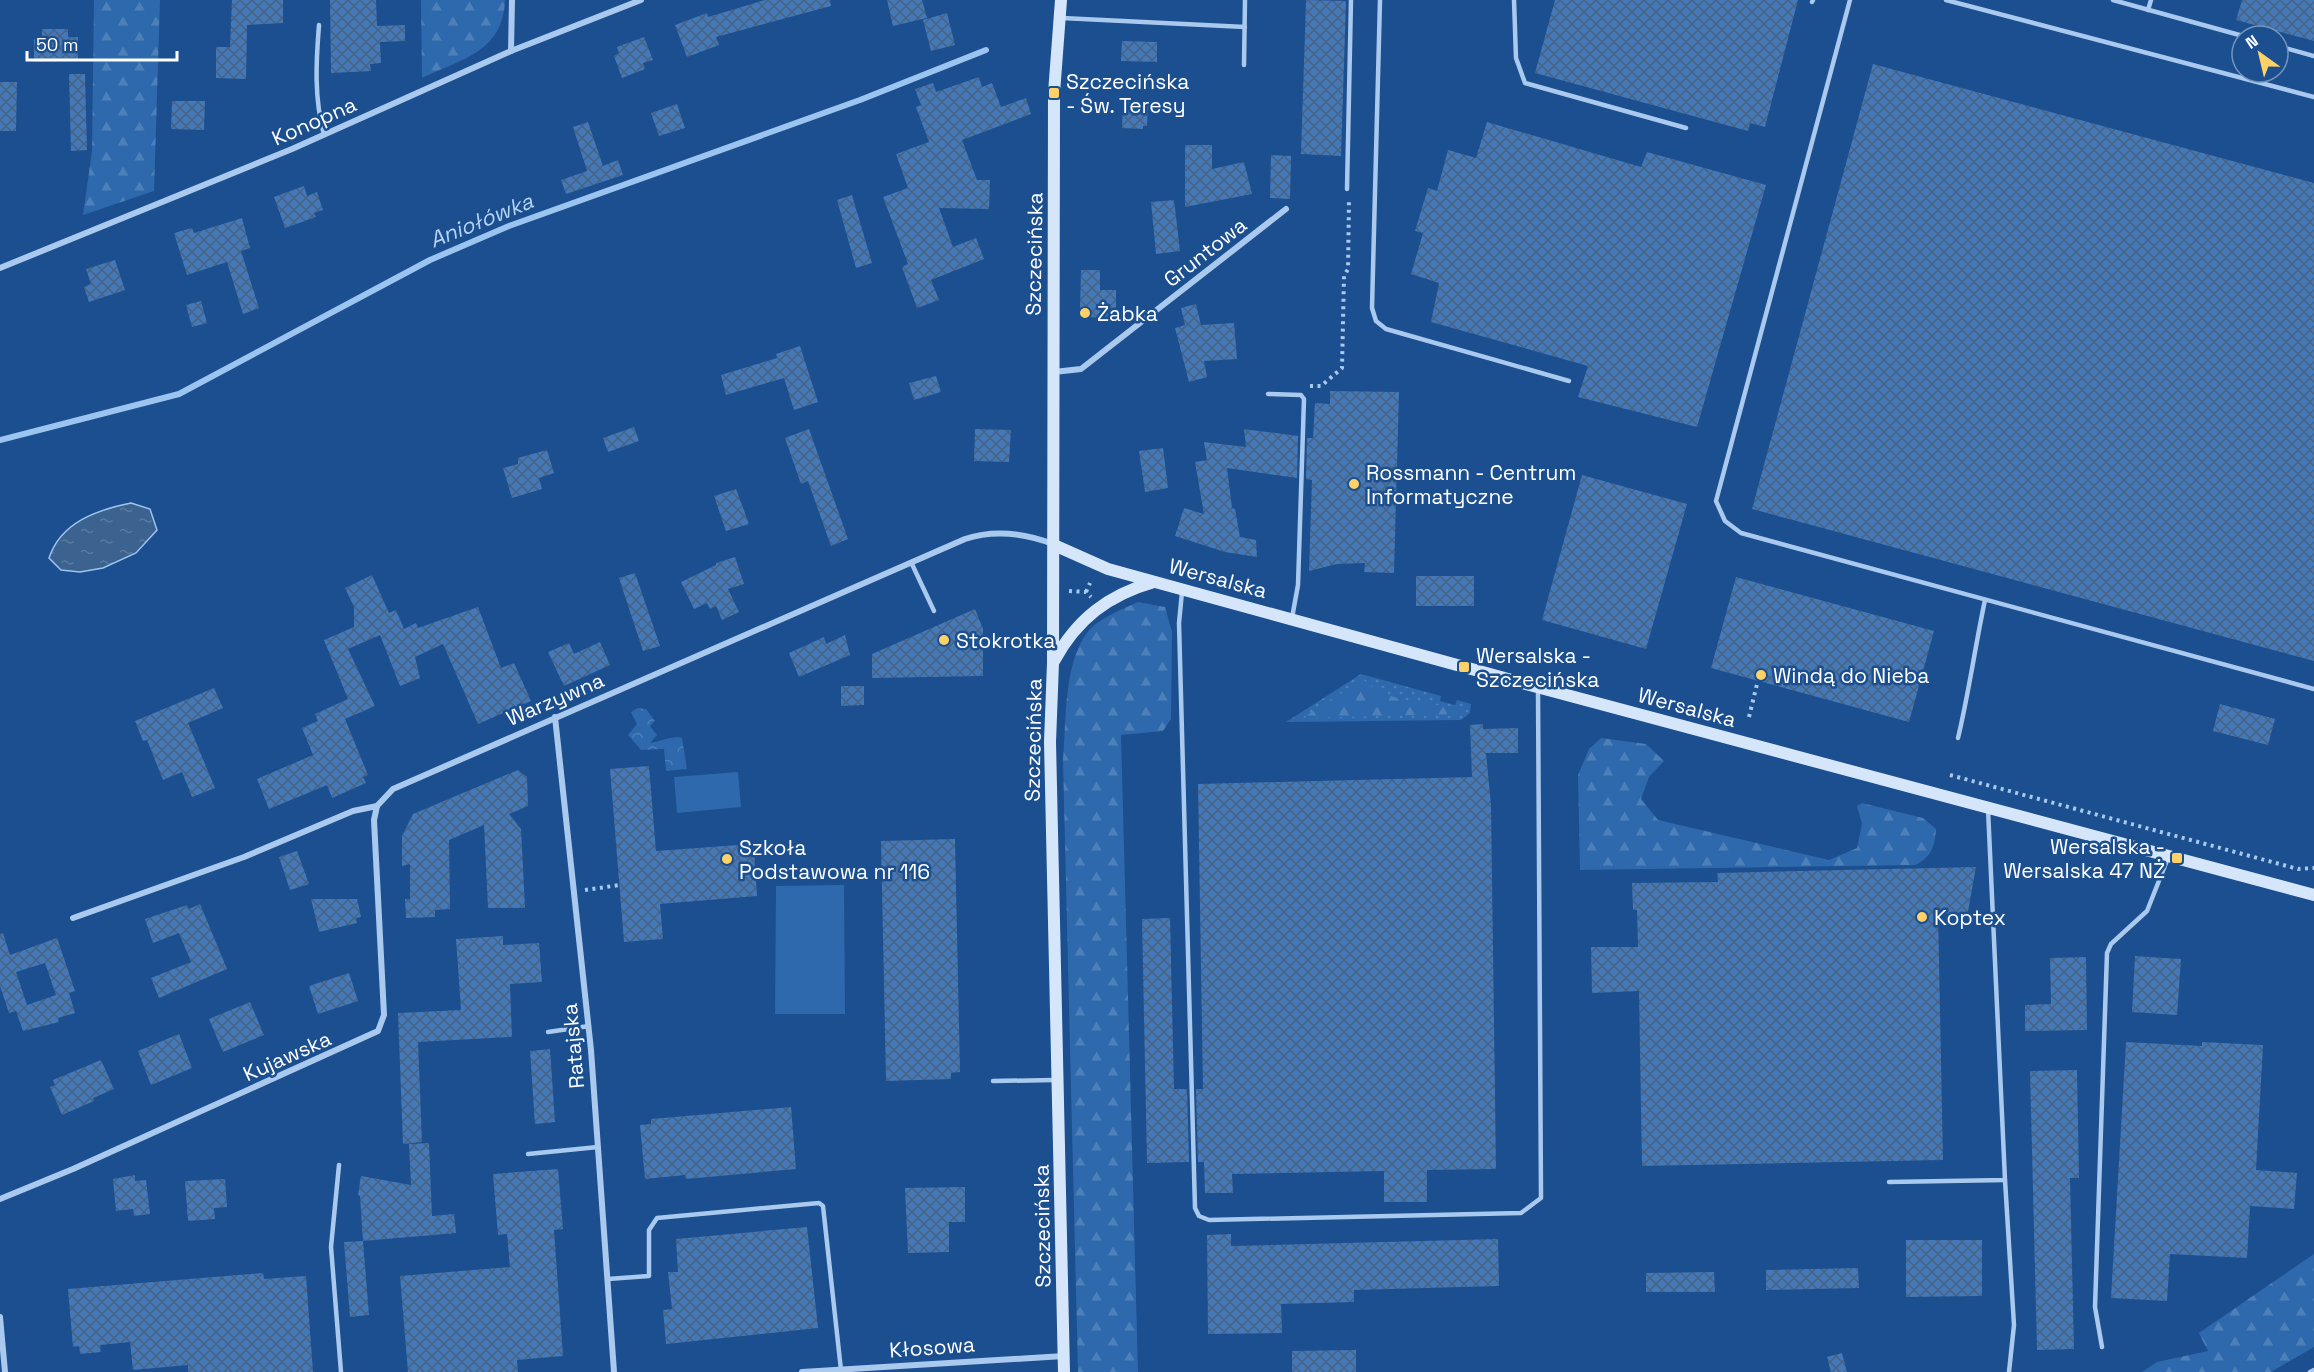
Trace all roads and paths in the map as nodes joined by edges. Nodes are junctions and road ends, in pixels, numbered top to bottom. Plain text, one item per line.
1 (512, 0) edge
2 (641, 0) edge
3 (1060, 0) edge
4 (1245, 0) edge
5 (1351, 0) edge
6 (1380, 0) edge
7 (1514, 0) edge
8 (1850, 0) edge
9 (1946, 0) edge
10 (2113, 0) edge
11 (2151, 0) edge
12 (2148, 10) junction
13 (1058, 19) junction
14 (319, 25) dead end
15 (1245, 27) junction
16 (2230, 32) edge
17 (2290, 49) edge
18 (511, 51) junction
19 (2314, 56) edge
20 (1244, 65) dead end
21 (2314, 97) edge
22 (1686, 128) dead end
23 (324, 135) junction
24 (1347, 189) joint
25 (1286, 209) dead end
26 (0, 268) edge
27 (1053, 372) junction
28 (1569, 381) dead end
29 (1310, 386) dead end
30 (1268, 394) dead end
31 (1054, 545) junction
32 (911, 562) junction
33 (1156, 582) junction
34 (1090, 583) dead end
35 (1183, 589) junction
36 (1070, 591) dead end
37 (1086, 592) junction
38 (1095, 600) dead end
39 (1984, 600) junction
40 (934, 612) dead end
41 (1292, 618) junction
42 (1053, 663) junction
43 (1758, 680) dead end
44 (1538, 687) junction
45 (2314, 689) edge
46 (555, 717) junction
47 (1749, 717) dead end
48 (1958, 738) dead end
49 (1950, 775) dead end
50 (377, 806) junction
51 (1988, 808) junction
52 (2169, 856) junction
53 (2314, 868) edge
54 (620, 885) dead end
55 (584, 890) dead end
56 (2314, 895) edge
57 (73, 918) dead end
58 (589, 1026) junction
59 (548, 1032) dead end
60 (1058, 1080) junction
61 (993, 1081) dead end
62 (598, 1147) junction
63 (528, 1154) dead end
64 (339, 1165) dead end
65 (2005, 1179) junction
66 (1889, 1182) dead end
67 (0, 1199) edge
68 (608, 1279) junction
69 (0, 1317) edge
70 (2102, 1347) dead end
71 (1064, 1356) junction
72 (841, 1370) junction
73 (2314, 1370) edge
74 (5, 1372) edge
75 (341, 1372) edge
76 (614, 1372) edge
77 (802, 1372) edge
78 (1064, 1372) edge
79 (2009, 1372) edge
80 (2310, 1372) edge

1 - 18 street
2 - 18 street, Konopna
3 - 13 street, Szczecińska
4 - 15 lane
5 - 24 lane
6 - 28 lane
7 - 22 lane
8 - 39 lane
9 - 21 lane
10 - 12 lane
11 - 12 lane
12 - 16 lane
13 - 15 lane
13 - 27 street, Szczecińska
14 - 23 lane
15 - 20 lane
17 - 19 lane
18 - 23 street, Konopna
23 - 26 street, Konopna
24 - 29 path
25 - 27 street, Gruntowa
27 - 31 street, Szczecińska
30 - 41 lane
31 - 32 street, Warzywna
31 - 33 street, Wersalska
31 - 42 street, Szczecińska
32 - 40 lane
32 - 46 street, Warzywna
33 - 35 street, Wersalska
33 - 42 street
34 - 37 path
35 - 41 street, Wersalska
35 - 44 lane
36 - 37 path
37 - 38 path
39 - 45 lane
39 - 48 lane
41 - 44 street, Wersalska
42 - 60 street, Szczecińska
43 - 47 path
44 - 51 street, Wersalska
46 - 50 street, Warzywna
46 - 58 street, Ratajska
49 - 53 path
50 - 57 street, Warzywna
50 - 67 street, Kujawska
51 - 52 street, Wersalska
51 - 65 lane
52 - 56 street, Wersalska
52 - 70 lane
54 - 55 path
58 - 59 lane
58 - 62 street, Ratajska
60 - 61 lane
60 - 71 street, Szczecińska
62 - 63 lane
62 - 68 street, Ratajska
64 - 75 lane
65 - 66 lane
65 - 79 lane
68 - 72 lane
68 - 76 street, Ratajska
69 - 74 street
71 - 72 street, Kłosowa
71 - 78 street, Szczecińska
72 - 77 street, Kłosowa
73 - 80 lane

